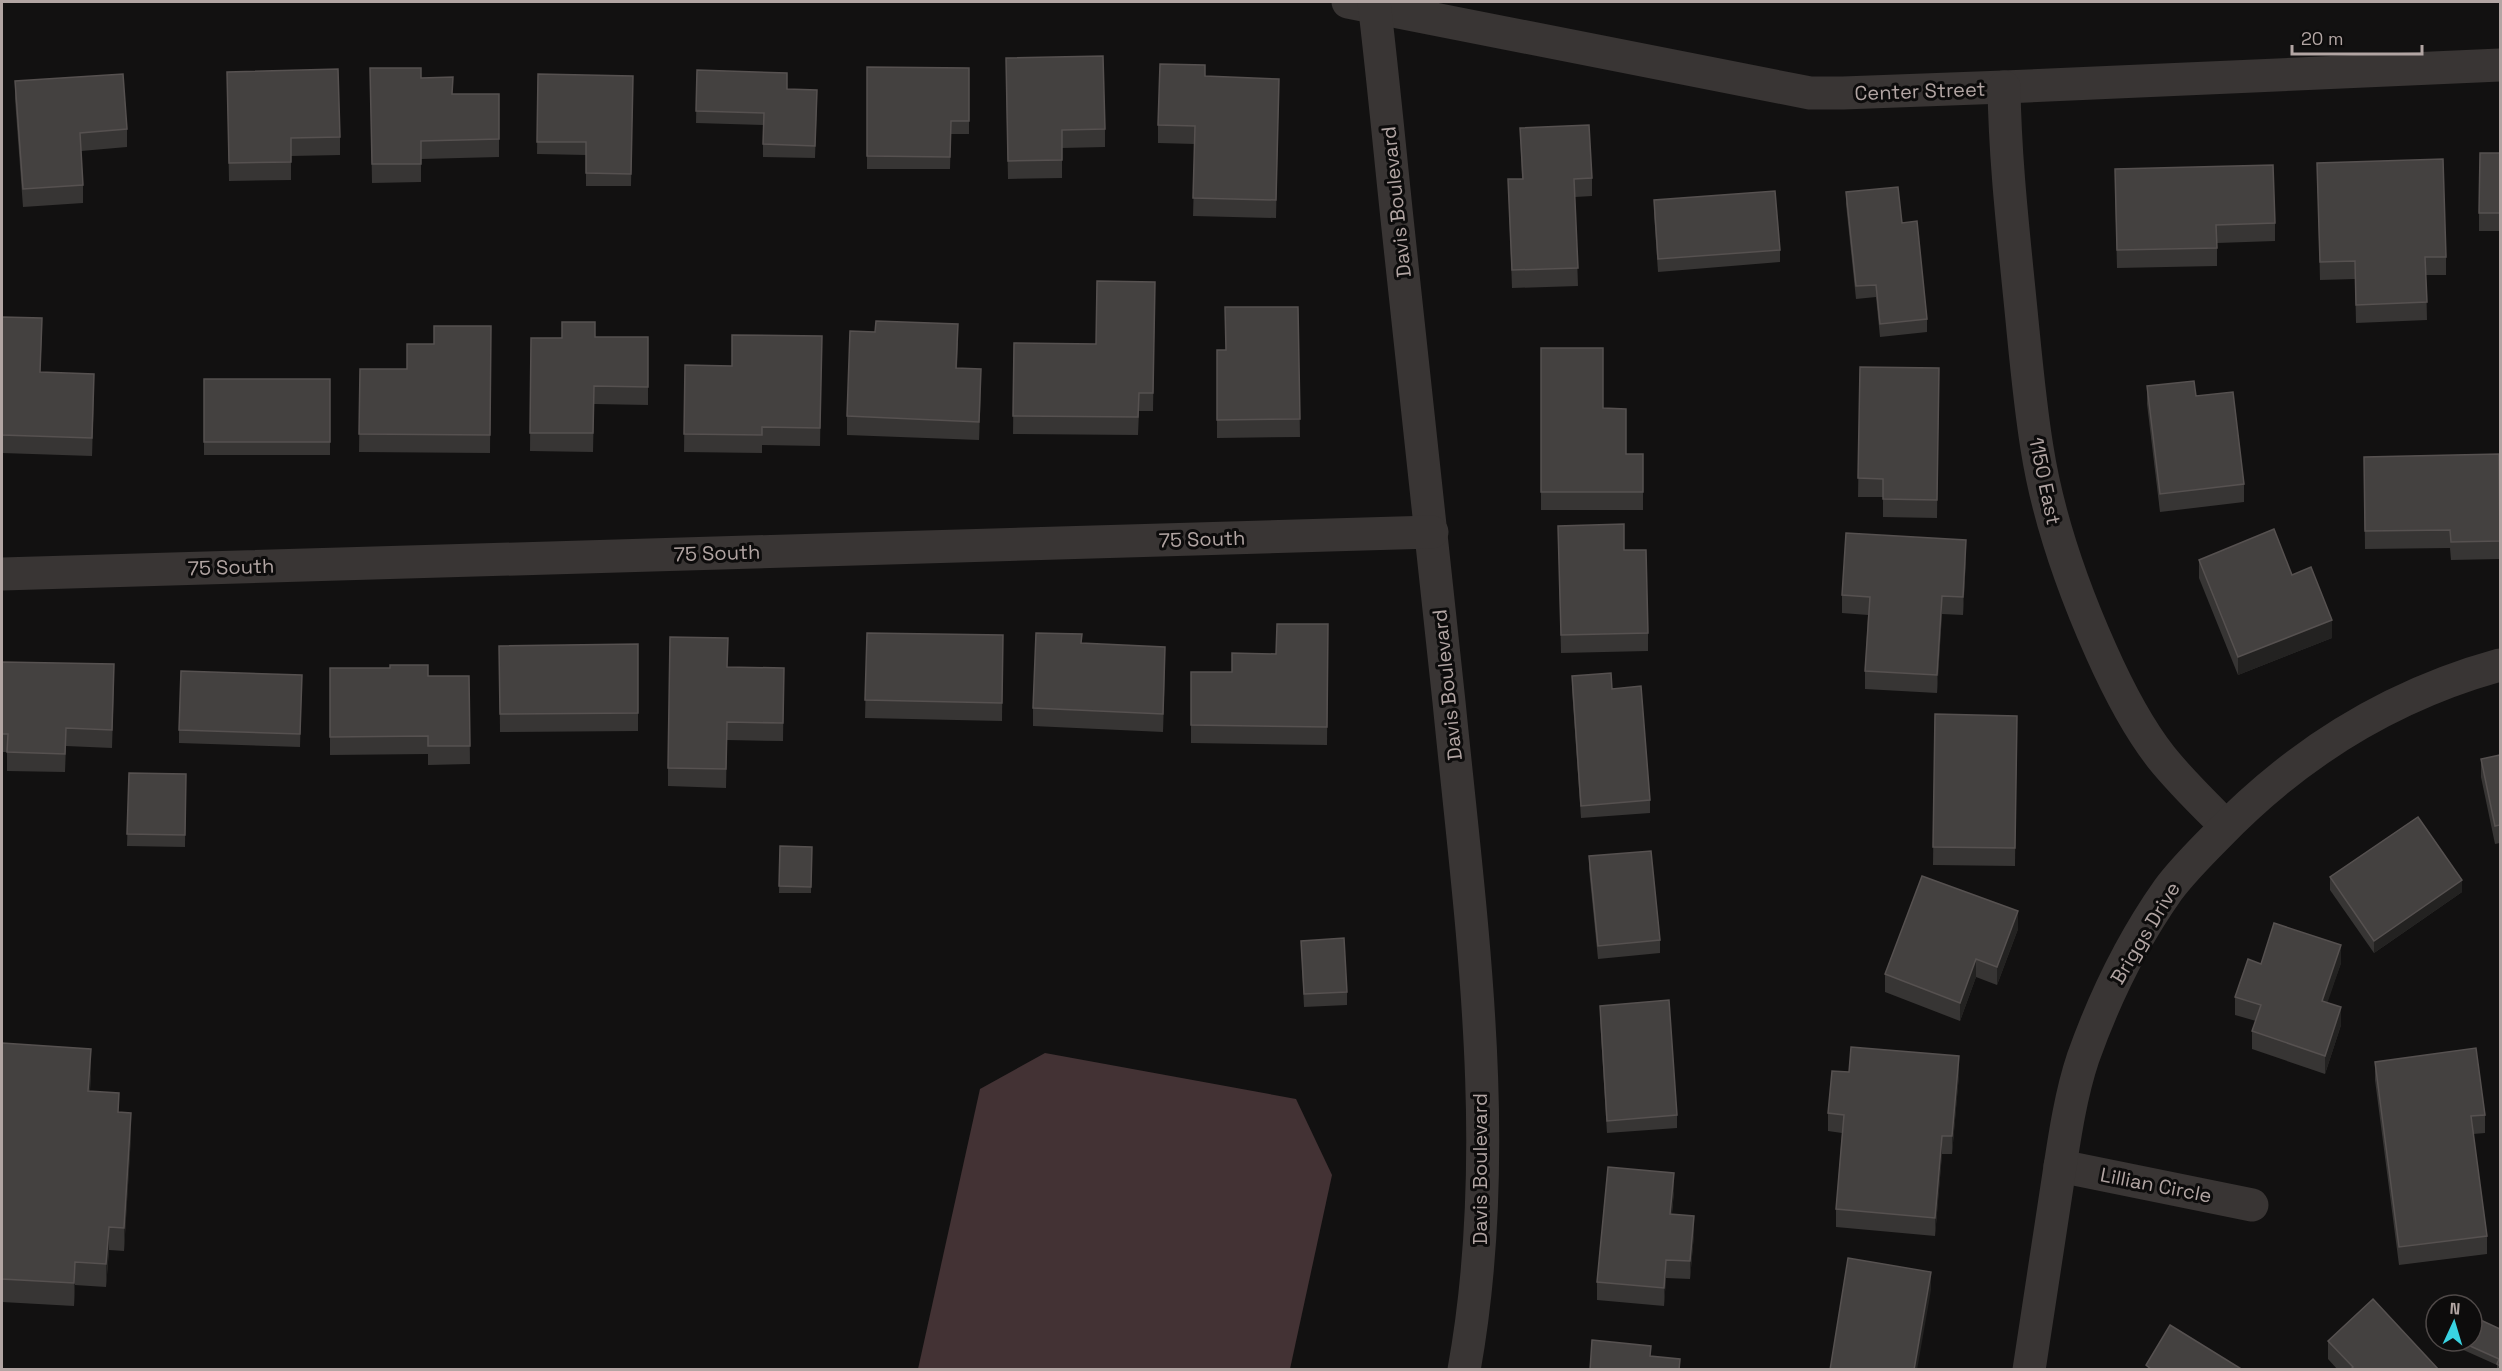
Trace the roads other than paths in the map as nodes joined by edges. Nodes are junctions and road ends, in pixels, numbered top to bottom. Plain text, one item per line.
1 (1365, 3) edge
2 (2500, 65) edge
3 (2004, 87) junction
4 (1432, 532) junction
5 (2, 574) edge
6 (2500, 665) edge
7 (2226, 826) junction
8 (2060, 1166) junction
9 (2252, 1205) dead end
10 (1464, 1370) edge
11 (2029, 1370) edge

1 - 3 street, Center Street
1 - 4 street, Davis Boulevard
2 - 3 street, Center Street
3 - 7 street, 1150 East
4 - 5 street, 75 South
4 - 10 street, Davis Boulevard
6 - 7 street, Briggs Drive
7 - 8 street, Briggs Drive
8 - 9 street, Lillian Circle
8 - 11 street, Briggs Drive

